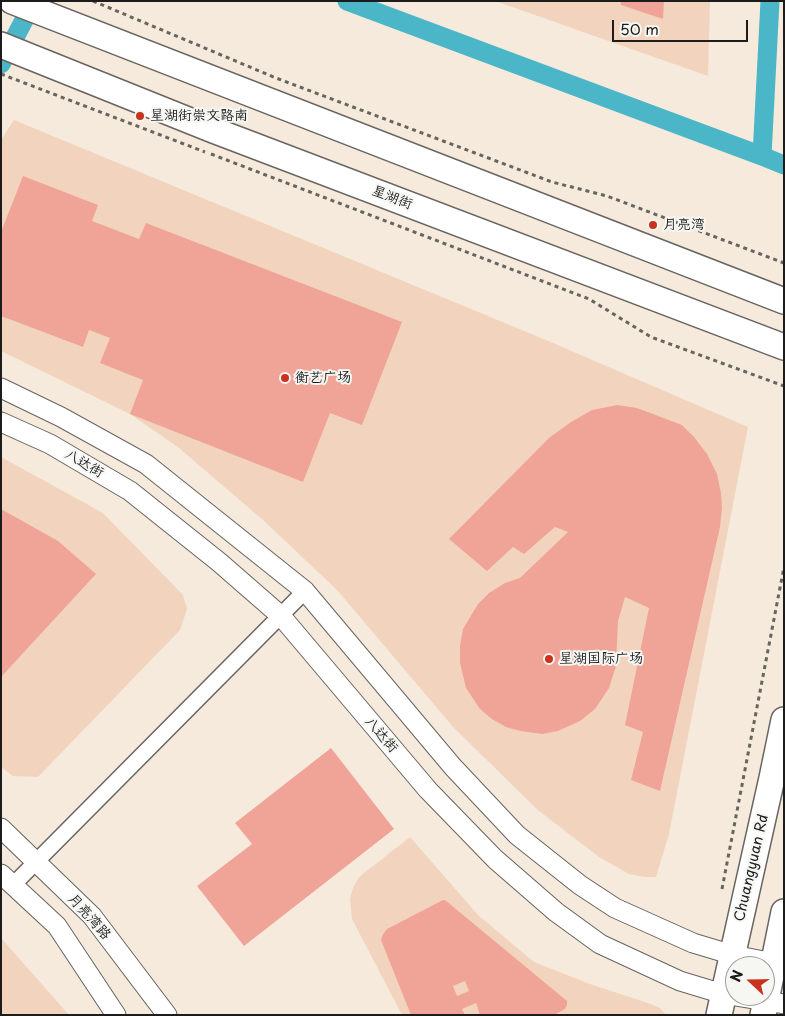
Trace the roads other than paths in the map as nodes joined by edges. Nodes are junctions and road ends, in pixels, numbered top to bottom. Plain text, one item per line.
1 (12, 1) edge
2 (1, 45) edge
3 (784, 301) edge
4 (784, 347) edge
5 (1, 388) edge
6 (1, 422) edge
7 (305, 591) junction
8 (281, 616) junction
9 (784, 720) edge
10 (1, 828) edge
11 (36, 861) junction
12 (7, 880) edge
13 (784, 912) edge
14 (733, 955) junction
15 (778, 964) edge
16 (721, 1004) edge
17 (771, 1007) edge
18 (116, 1015) edge
19 (167, 1015) edge

1 - 3 main road
2 - 4 main road, 星湖街
5 - 7 street
6 - 8 street, 八达街
7 - 8 street
7 - 14 street
8 - 11 street
8 - 16 street, 八达街
9 - 14 main road, Chuangyuan Rd
10 - 11 street, 月亮湾路
11 - 12 street
11 - 19 street, 月亮湾路
12 - 18 street
13 - 15 main road
14 - 15 street
14 - 16 main road, Chuangyuan Rd
15 - 17 main road
16 - 17 street, 八达街

